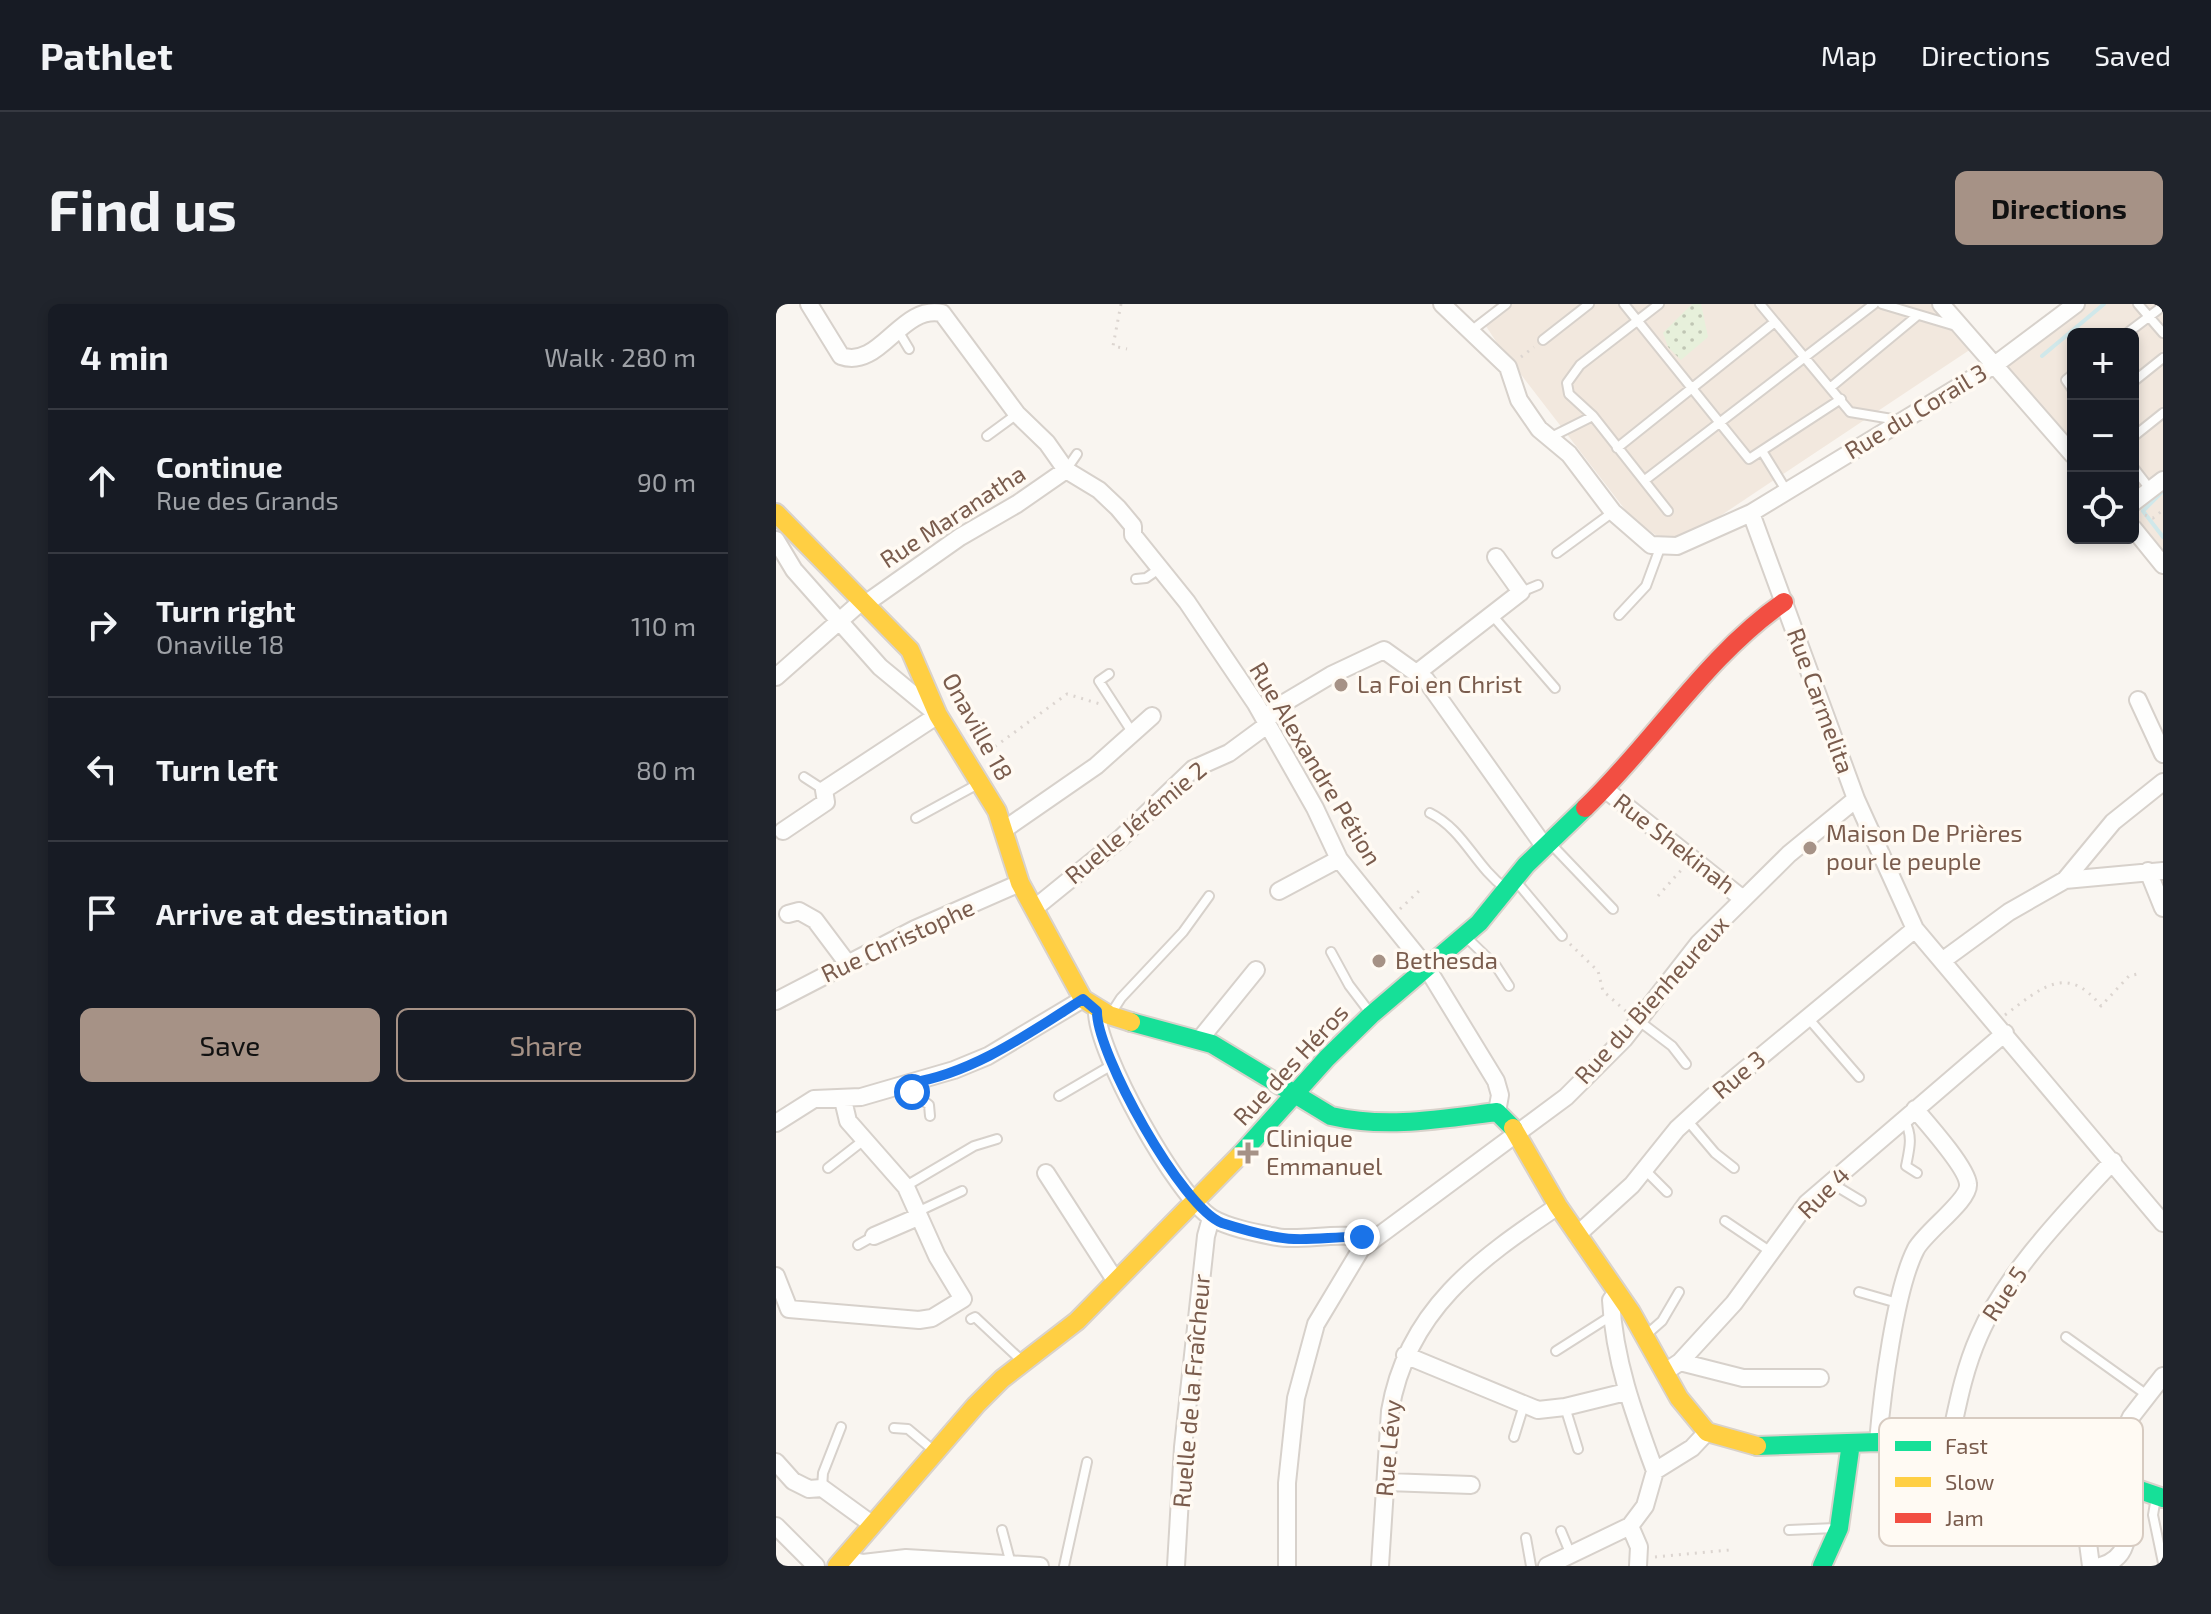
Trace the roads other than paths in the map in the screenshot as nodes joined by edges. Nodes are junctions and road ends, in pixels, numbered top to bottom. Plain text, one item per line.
1 (809, 304) edge
2 (1442, 304) edge
3 (1506, 304) edge
4 (1589, 304) edge
5 (1624, 304) edge
6 (1659, 304) edge
7 (1760, 304) edge
8 (1874, 304) edge
9 (1882, 304) edge
10 (1941, 304) edge
11 (2076, 304) edge
12 (2138, 304) edge
13 (2163, 306) edge
14 (1918, 315) junction
15 (2148, 317) junction
16 (1638, 321) junction
17 (1771, 325) dead end
18 (1957, 326) junction
19 (2134, 328) edge
20 (896, 329) junction
21 (1471, 331) junction
22 (2163, 333) edge
23 (1543, 340) road end
24 (909, 349) dead end
25 (1803, 355) junction
26 (2163, 358) edge
27 (1996, 364) junction
28 (2139, 377) edge
29 (1831, 387) junction
30 (1692, 389) junction
31 (1841, 399) junction
32 (2163, 413) edge
33 (1017, 414) junction
34 (1593, 416) junction
35 (1719, 421) junction
36 (1903, 421) junction
37 (2139, 432) edge
38 (987, 436) dead end
39 (1549, 438) junction
40 (1617, 448) junction
41 (2067, 448) edge
42 (1762, 451) junction
43 (1077, 454) dead end
44 (1066, 470) junction
45 (2139, 472) edge
46 (1645, 480) junction
47 (2157, 485) edge
48 (1786, 490) junction
49 (2139, 498) edge
50 (1668, 511) dead end
51 (1613, 512) junction
52 (776, 513) edge
53 (1751, 513) junction
54 (2139, 529) edge
55 (776, 540) edge
56 (1660, 548) junction
57 (1557, 553) dead end
58 (1496, 557) dead end
59 (2163, 565) edge
60 (1159, 569) junction
61 (1136, 579) dead end
62 (1538, 585) dead end
63 (1521, 592) junction
64 (1784, 602) junction
65 (864, 603) junction
66 (1492, 615) junction
67 (1619, 615) dead end
68 (840, 619) junction
69 (1418, 672) junction
70 (1109, 674) dead end
71 (776, 677) edge
72 (1555, 688) dead end
73 (2138, 700) dead end
74 (938, 715) junction
75 (1152, 716) dead end
76 (1266, 719) junction
77 (1134, 735) junction
78 (2163, 754) edge
79 (804, 777) dead end
80 (2163, 782) edge
81 (980, 783) junction
82 (824, 790) junction
83 (1606, 790) junction
84 (1856, 799) junction
85 (1430, 813) dead end
86 (916, 818) dead end
87 (1005, 829) junction
88 (783, 831) dead end
89 (1546, 844) junction
90 (1339, 859) junction
91 (2155, 871) edge
92 (2065, 880) junction
93 (1020, 883) junction
94 (1511, 884) junction
95 (1279, 891) dead end
96 (1209, 896) dead end
97 (1743, 899) junction
98 (1036, 907) junction
99 (2163, 908) edge
100 (1613, 909) dead end
101 (788, 914) dead end
102 (1915, 929) junction
103 (1562, 936) road end
104 (1465, 937) junction
105 (1331, 952) dead end
106 (1942, 961) junction
107 (848, 964) junction
108 (1427, 968) junction
109 (1256, 970) dead end
110 (1509, 986) dead end
111 (776, 1001) edge
112 (1096, 1009) junction
113 (1371, 1015) junction
114 (1807, 1017) junction
115 (1639, 1021) junction
116 (2000, 1028) junction
117 (1200, 1039) junction
118 (1686, 1064) dead end
119 (1113, 1065) junction
120 (1859, 1077) dead end
121 (910, 1083) junction
122 (1293, 1094) junction
123 (1059, 1096) dead end
124 (843, 1100) junction
125 (939, 1101) dead end
126 (929, 1105) junction
127 (1497, 1112) junction
128 (1909, 1114) junction
129 (930, 1116) dead end
130 (1687, 1120) junction
131 (776, 1123) edge
132 (1518, 1134) junction
133 (997, 1139) dead end
134 (864, 1140) junction
135 (2113, 1161) junction
136 (828, 1168) dead end
137 (1734, 1168) dead end
138 (1646, 1171) junction
139 (1046, 1173) dead end
140 (1917, 1173) dead end
141 (1831, 1183) junction
142 (906, 1187) junction
143 (962, 1191) dead end
144 (1667, 1192) dead end
145 (1194, 1200) junction
146 (1861, 1201) dead end
147 (1558, 1206) junction
148 (917, 1215) junction
149 (1211, 1218) junction
150 (1725, 1221) dead end
151 (2163, 1223) edge
152 (1577, 1235) junction
153 (874, 1236) joint
154 (1368, 1241) junction
155 (858, 1245) dead end
156 (1772, 1253) junction
157 (776, 1276) edge
158 (1115, 1280) junction
159 (1679, 1292) dead end
160 (1859, 1292) dead end
161 (1617, 1293) junction
162 (1901, 1304) junction
163 (1612, 1316) junction
164 (971, 1319) dead end
165 (1645, 1336) junction
166 (2066, 1337) dead end
167 (1556, 1351) dead end
168 (1405, 1355) junction
169 (1025, 1364) junction
170 (1672, 1367) junction
171 (2163, 1376) edge
172 (1820, 1378) dead end
173 (1626, 1392) junction
174 (2147, 1395) junction
175 (1524, 1405) junction
176 (1565, 1407) junction
177 (1882, 1418) edge
178 (1954, 1418) edge
179 (2130, 1418) edge
180 (841, 1427) dead end
181 (894, 1428) dead end
182 (1707, 1432) junction
183 (1879, 1436) edge
184 (1514, 1437) dead end
185 (1878, 1442) joint
186 (1851, 1443) junction
187 (1578, 1449) dead end
188 (933, 1451) junction
189 (776, 1462) edge
190 (1087, 1462) dead end
191 (1655, 1471) junction
192 (1387, 1482) junction
193 (1471, 1485) dead end
194 (822, 1488) junction
195 (2160, 1497) edge
196 (873, 1525) junction
197 (776, 1526) edge
198 (1630, 1526) junction
199 (1839, 1528) junction
200 (1002, 1530) dead end
201 (1789, 1530) dead end
202 (1561, 1531) dead end
203 (1526, 1538) dead end
204 (2088, 1546) edge
205 (2126, 1546) edge
206 (1571, 1556) junction
207 (841, 1562) edge
208 (1638, 1562) edge
209 (2163, 1563) edge
210 (1009, 1565) edge
211 (816, 1566) edge
212 (1040, 1566) edge
213 (1064, 1566) edge
214 (1176, 1566) edge
215 (1287, 1566) edge
216 (1380, 1566) edge
217 (1531, 1566) edge
218 (1547, 1566) edge
219 (1822, 1566) edge
220 (2091, 1566) edge
221 (2101, 1566) edge

1 - 20 street, Rue Alexandre Pétion
2 - 21 street
3 - 21 lane
4 - 23 lane
5 - 16 lane
6 - 16 lane
7 - 25 lane
8 - 25 lane
9 - 14 lane
10 - 18 street
11 - 27 street, Rue du Corail 3
12 - 15 lane
13 - 15 lane
14 - 18 lane
14 - 29 lane
15 - 19 lane
15 - 22 lane
16 - 30 lane
16 - 34 lane
17 - 30 lane
18 - 27 street
20 - 24 lane
20 - 33 street, Rue Alexandre Pétion
21 - 39 street
25 - 29 lane
25 - 35 lane
26 - 28 lane
27 - 36 street, Rue du Corail 3
27 - 41 street
29 - 31 lane
30 - 35 lane
30 - 40 lane
31 - 36 lane
31 - 42 lane
32 - 37 lane
33 - 38 lane
33 - 44 street, Rue Alexandre Pétion
34 - 39 lane
34 - 40 lane
35 - 42 lane
35 - 46 lane
36 - 48 street, Rue du Corail 3
39 - 51 street
40 - 46 lane
42 - 48 lane
43 - 44 lane
44 - 60 street, Rue Alexandre Pétion
44 - 65 street, Rue Maranatha
45 - 47 lane
46 - 50 lane
47 - 49 street
48 - 53 street, Rue du Corail 3
51 - 56 street
51 - 57 lane
52 - 65 street, Onaville 18
53 - 56 street
53 - 64 street, Rue Carmelita
54 - 59 street
55 - 68 street
56 - 67 lane
58 - 63 street
60 - 61 lane
60 - 76 street, Rue Alexandre Pétion
62 - 63 lane
63 - 66 street
64 - 83 street, Rue des Héros
64 - 84 street, Rue Carmelita
65 - 68 street, Rue Maranatha
65 - 74 street, Onaville 18
66 - 69 street
66 - 72 lane
68 - 71 street, Rue Maranatha
68 - 74 street
69 - 76 street, Ruelle Jérémie 2
69 - 89 street, Ruelle Jérémie 2
70 - 77 lane
73 - 78 street
74 - 81 street, Onaville 18
74 - 82 street
75 - 77 street
76 - 90 street, Rue Alexandre Pétion
76 - 98 street, Ruelle Jérémie 2
77 - 87 street
79 - 82 lane
80 - 92 street
81 - 86 lane
81 - 87 street, Onaville 18
82 - 88 street
83 - 89 street, Rue des Héros
83 - 97 street, Rue Shekinah
84 - 97 street, Rue du Bienheureux
84 - 102 street, Rue Carmelita
85 - 94 lane
87 - 93 street, Onaville 18
89 - 94 street, Rue des Héros
89 - 100 lane
90 - 95 street
90 - 108 street, Rue Alexandre Pétion
91 - 92 street
91 - 99 street
92 - 106 street
93 - 98 street, Onaville 18
93 - 107 street, Rue Christophe
94 - 103 lane
94 - 104 street, Rue des Héros
96 - 112 lane
97 - 115 street, Rue du Bienheureux
98 - 112 street, Onaville 18
101 - 107 street
102 - 106 street, Rue Carmelita
102 - 114 street, Rue 3
104 - 108 street, Rue des Héros
104 - 110 lane
105 - 113 lane
106 - 116 street, Rue Carmelita
107 - 111 street, Rue Christophe
108 - 113 street, Rue des Héros
108 - 127 street, Rue Alexandre Pétion
109 - 117 street
112 - 117 street
112 - 119 street, Onaville 18
112 - 121 street
113 - 122 street, Rue des Héros
114 - 120 lane
114 - 130 street, Rue 3
115 - 118 lane
115 - 132 street, Rue du Bienheureux
116 - 128 street, Rue 4
116 - 135 street, Rue Carmelita
117 - 122 street
119 - 123 lane
119 - 145 street, Onaville 18
121 - 124 street
121 - 126 lane
122 - 127 street
122 - 145 street, Rue des Héros
124 - 131 street
124 - 134 street
125 - 126 lane
126 - 129 lane
127 - 132 street
128 - 140 lane
128 - 141 street, Rue 4
128 - 162 street
130 - 137 lane
130 - 138 street, Rue 3
132 - 147 street
132 - 154 street, Rue du Bienheureux
133 - 142 lane
134 - 136 lane
134 - 142 street
135 - 151 street, Rue Carmelita
135 - 178 street, Rue 5
138 - 144 lane
138 - 152 street, Rue 3
139 - 158 street
141 - 146 lane
141 - 156 street, Rue 4
142 - 148 street
143 - 148 lane
145 - 149 street, Onaville 18
145 - 158 street, Rue des Héros
147 - 152 street
147 - 168 street, Rue Lévy
148 - 153 street
148 - 157 street
149 - 154 street
149 - 214 street, Ruelle de la Fraîcheur
150 - 156 lane
152 - 161 street
153 - 155 lane
154 - 215 street, Rue du Bienheureux
156 - 170 street, Rue 4
158 - 169 street, Rue des Héros
159 - 165 lane
160 - 162 lane
161 - 163 street
161 - 165 street
162 - 177 street
163 - 167 lane
163 - 173 street
164 - 169 lane
165 - 170 street
166 - 174 lane
168 - 175 street
168 - 192 street, Rue Lévy
169 - 188 street, Rue des Héros
170 - 172 street
170 - 182 street
171 - 174 street
173 - 176 street
173 - 191 street
174 - 179 street
175 - 176 street
175 - 184 lane
176 - 187 lane
180 - 194 lane
181 - 188 lane
182 - 186 street
182 - 191 street
183 - 185 street
185 - 186 street
186 - 199 street
188 - 196 street, Rue des Héros
189 - 194 street
190 - 213 lane
191 - 198 street
192 - 193 street
192 - 216 street, Rue Lévy
194 - 196 street
195 - 209 lane
196 - 207 street, Rue des Héros
197 - 211 street
198 - 206 street
198 - 208 street
199 - 201 lane
199 - 219 street
200 - 210 lane
202 - 206 lane
203 - 217 lane
204 - 220 street
205 - 221 street
206 - 218 street
207 - 210 street
210 - 212 street

